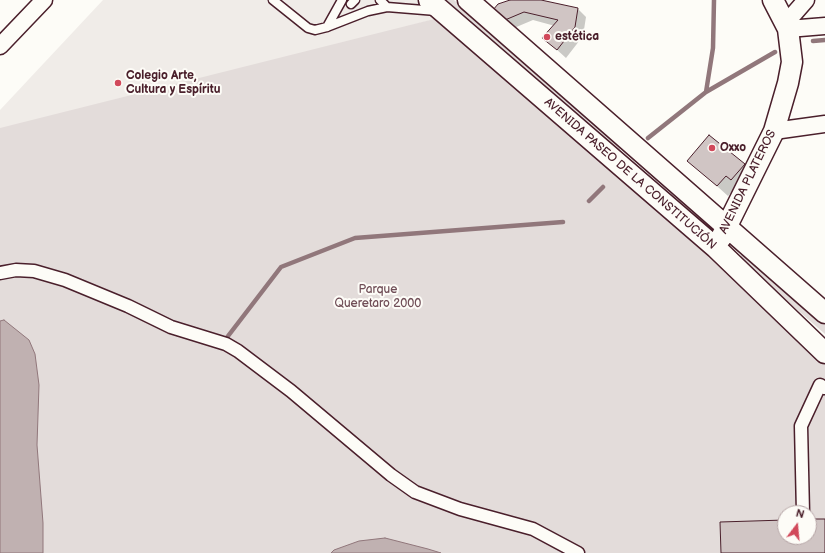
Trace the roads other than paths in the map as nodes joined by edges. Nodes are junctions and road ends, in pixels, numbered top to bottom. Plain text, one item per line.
1 (273, 0) edge
2 (342, 0) edge
3 (380, 0) edge
4 (468, 0) edge
5 (773, 0) edge
6 (806, 0) edge
7 (39, 1) edge
8 (436, 5) edge
9 (387, 6) junction
10 (786, 26) junction
11 (825, 26) edge
12 (327, 27) junction
13 (0, 46) edge
14 (825, 124) edge
15 (774, 131) junction
16 (726, 227) junction
17 (716, 248) junction
18 (0, 273) edge
19 (825, 313) edge
20 (825, 353) edge
21 (823, 386) edge
22 (803, 505) edge
23 (578, 553) edge

1 - 12 lane
2 - 12 lane
3 - 9 lane
4 - 16 street, AVENIDA PASEO DE LA CONSTITUCIÓN
5 - 10 street, AVENIDA PLATEROS
6 - 10 street
7 - 13 street
8 - 9 lane
8 - 17 street, AVENIDA PASEO DE LA CONSTITUCIÓN
9 - 12 lane
10 - 11 street
10 - 15 street, AVENIDA PLATEROS
14 - 15 street
15 - 16 street, AVENIDA PLATEROS
16 - 17 street, AVENIDA PLATEROS
16 - 19 street, AVENIDA PASEO DE LA CONSTITUCIÓN
17 - 20 street, AVENIDA PASEO DE LA CONSTITUCIÓN
18 - 23 street
21 - 22 street

